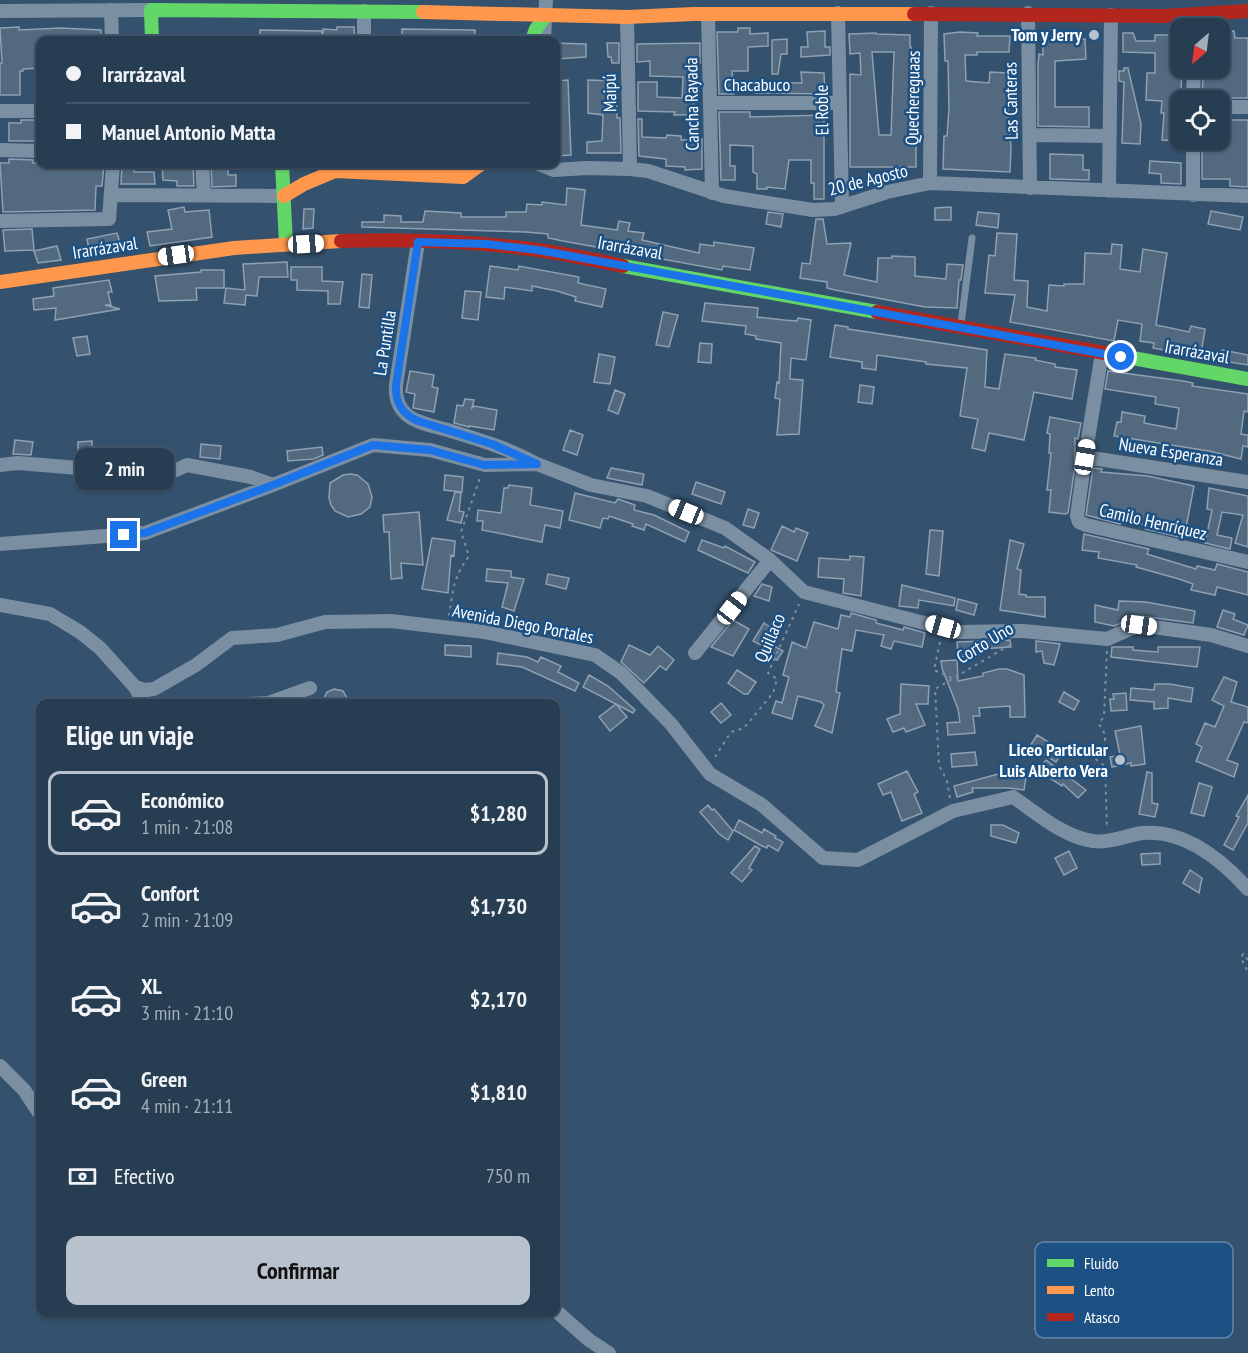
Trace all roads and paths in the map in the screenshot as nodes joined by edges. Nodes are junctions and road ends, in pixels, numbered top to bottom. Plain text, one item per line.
1 (546, 0) edge
2 (151, 9) junction
3 (111, 10) junction
4 (0, 11) edge
5 (364, 11) junction
6 (699, 11) junction
7 (1248, 11) edge
8 (838, 13) junction
9 (931, 13) junction
10 (1028, 14) junction
11 (546, 15) junction
12 (1111, 15) junction
13 (627, 17) junction
14 (1212, 18) edge
15 (1170, 19) edge
16 (112, 36) edge
17 (152, 36) edge
18 (364, 36) edge
19 (533, 36) edge
20 (544, 36) edge
21 (711, 103) junction
22 (840, 103) junction
23 (1230, 106) edge
24 (1248, 106) edge
25 (0, 111) edge
26 (36, 111) edge
27 (1030, 135) junction
28 (1110, 136) junction
29 (0, 150) edge
30 (36, 150) edge
31 (1193, 150) edge
32 (113, 168) edge
33 (202, 168) edge
34 (282, 168) edge
35 (328, 168) edge
36 (342, 168) edge
37 (476, 168) edge
38 (549, 168) edge
39 (630, 169) junction
40 (930, 183) junction
41 (1030, 188) junction
42 (1109, 191) junction
43 (712, 193) junction
44 (112, 195) junction
45 (204, 195) junction
46 (1192, 195) junction
47 (284, 196) junction
48 (1248, 196) edge
49 (842, 207) junction
50 (0, 221) edge
51 (972, 238) dead end
52 (418, 242) junction
53 (286, 244) junction
54 (0, 282) edge
55 (960, 327) junction
56 (1102, 353) junction
57 (1248, 379) edge
58 (1085, 457) junction
59 (537, 464) junction
60 (0, 465) edge
61 (484, 465) junction
62 (1248, 482) edge
63 (273, 485) junction
64 (0, 544) edge
65 (770, 560) junction
66 (1248, 562) edge
67 (804, 592) junction
68 (0, 605) edge
69 (943, 627) junction
70 (447, 628) junction
71 (1030, 632) junction
72 (1107, 639) junction
73 (1248, 646) edge
74 (695, 653) dead end
75 (953, 678) junction
76 (135, 687) junction
77 (310, 688) dead end
78 (141, 699) edge
79 (279, 699) edge
80 (710, 774) junction
81 (953, 811) junction
82 (1107, 840) junction
83 (1248, 889) edge
84 (1248, 960) edge
85 (1248, 972) edge
86 (0, 1066) edge
87 (36, 1108) edge
88 (560, 1314) edge
89 (609, 1353) edge

1 - 11 street
2 - 3 street
2 - 5 street
2 - 17 street
3 - 4 street
3 - 16 street
5 - 11 street
5 - 18 street
6 - 8 street
6 - 13 street
6 - 21 street, Cancha Rayada
7 - 14 street
8 - 9 street
8 - 22 street, El Roble
9 - 10 street
9 - 40 street, Quechereguaas
10 - 12 street
10 - 27 street, Las Canteras
11 - 13 street
11 - 19 street
11 - 20 street
12 - 15 street
12 - 28 street
13 - 39 street, Maipú
21 - 22 street, Chacabuco
21 - 43 street, Cancha Rayada
22 - 49 street, El Roble
23 - 24 street
25 - 26 street
27 - 28 street
27 - 41 street, Las Canteras
28 - 42 street
29 - 30 street
31 - 46 street
32 - 44 street
33 - 45 street
34 - 47 street
35 - 47 street
36 - 37 street
38 - 39 street, 20 de Agosto
39 - 43 street, 20 de Agosto
40 - 41 street, 20 de Agosto
40 - 49 street, 20 de Agosto
41 - 42 street, 20 de Agosto
42 - 46 street, 20 de Agosto
43 - 49 street, 20 de Agosto
44 - 45 street
44 - 50 street
45 - 47 street
46 - 48 street, 20 de Agosto
47 - 53 street
51 - 55 lane
52 - 53 street, Irarrázaval
52 - 55 street, Irarrázaval
52 - 59 street, La Puntilla
53 - 54 street, Irarrázaval
55 - 56 street, Irarrázaval
56 - 57 street, Irarrázaval
56 - 58 street
58 - 62 street, Nueva Esperanza
58 - 66 street, Camilo Henríquez
59 - 61 street
59 - 65 street, La Puntilla
60 - 63 street
61 - 63 street
61 - 70 path
63 - 64 street
65 - 67 street, La Puntilla
65 - 74 street
67 - 69 street
67 - 80 path, Quillaco
68 - 76 street
69 - 71 street
69 - 75 path, Corto Uno
70 - 76 street, Avenida Diego Portales
70 - 80 street, Avenida Diego Portales
71 - 72 street
71 - 75 path, Corto Uno
72 - 73 street
72 - 82 path
75 - 81 path, Corto Uno
76 - 78 street
77 - 79 street
80 - 81 street, Avenida Diego Portales
81 - 82 street, Avenida Diego Portales
82 - 83 street, Avenida Diego Portales
84 - 85 path
86 - 87 street
88 - 89 street

